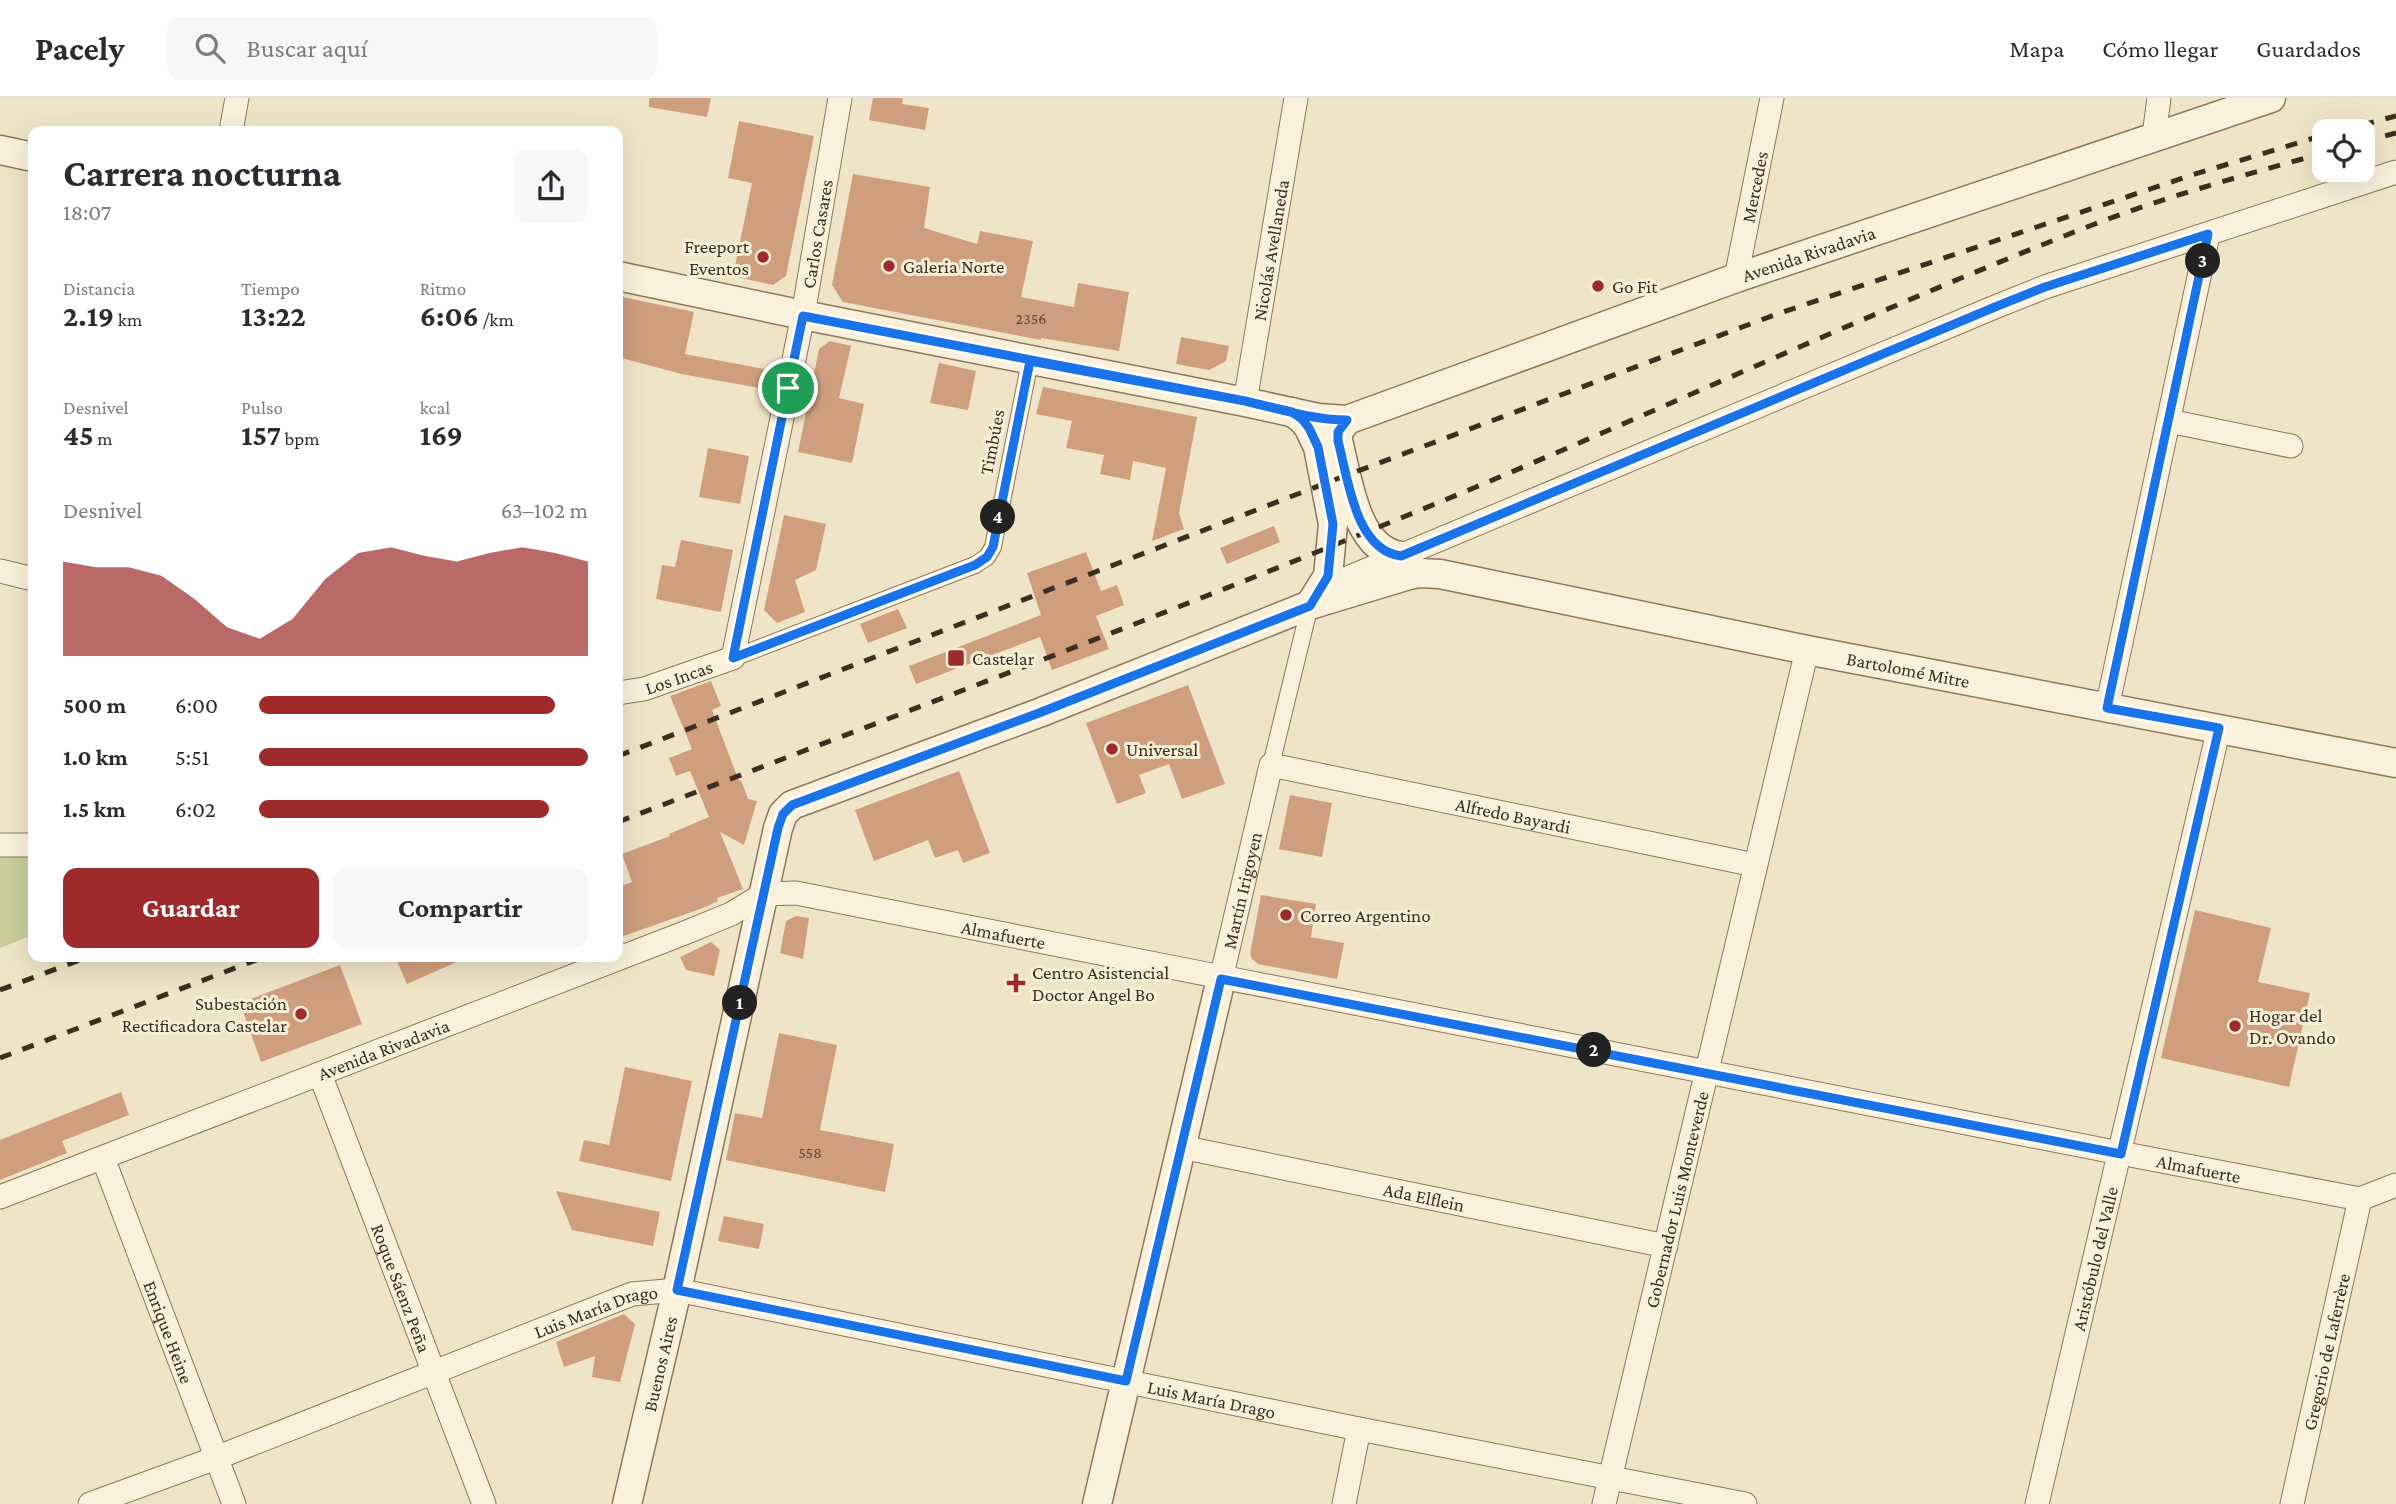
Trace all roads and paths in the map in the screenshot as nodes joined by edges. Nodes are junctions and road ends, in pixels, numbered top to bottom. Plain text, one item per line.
1 (237, 98) edge
2 (840, 98) edge
3 (1296, 98) edge
4 (1772, 98) edge
5 (2159, 98) edge
6 (2271, 98) edge
7 (232, 126) edge
8 (2154, 136) junction
9 (0, 150) edge
10 (28, 156) edge
11 (2396, 172) edge
12 (2208, 234) junction
13 (623, 277) edge
14 (1736, 278) junction
15 (803, 316) junction
16 (1030, 361) junction
17 (1245, 401) junction
18 (1292, 412) junction
19 (1347, 420) junction
20 (2169, 421) junction
21 (2291, 446) dead end
22 (1411, 564) junction
23 (975, 565) joint
24 (0, 571) edge
25 (28, 578) edge
26 (1310, 606) junction
27 (1807, 650) junction
28 (733, 658) junction
29 (623, 692) edge
30 (2107, 708) junction
31 (2219, 728) junction
32 (2396, 763) edge
33 (1271, 765) junction
34 (0, 845) edge
35 (28, 845) edge
36 (1755, 865) junction
37 (764, 894) junction
38 (623, 956) edge
39 (608, 962) edge
40 (1221, 979) junction
41 (1706, 1072) junction
42 (320, 1074) junction
43 (1181, 1147) junction
44 (2121, 1154) junction
45 (103, 1158) junction
46 (2396, 1185) edge
47 (0, 1197) edge
48 (2360, 1199) junction
49 (1666, 1246) junction
50 (677, 1290) junction
51 (432, 1371) junction
52 (1126, 1381) junction
53 (1359, 1429) junction
54 (216, 1458) junction
55 (1609, 1478) junction
56 (90, 1504) edge
57 (234, 1504) edge
58 (484, 1504) edge
59 (627, 1504) edge
60 (1097, 1504) edge
61 (1344, 1504) edge
62 (1604, 1504) edge
63 (1745, 1504) edge
64 (2037, 1504) edge
65 (2292, 1504) edge

1 - 7 street
2 - 15 street, Carlos Casares
3 - 17 street, Nicolás Avellaneda
4 - 14 street, Mercedes
5 - 8 street
6 - 8 street, Avenida Rivadavia
8 - 14 street, Avenida Rivadavia
9 - 10 street
11 - 12 street
12 - 20 street
12 - 22 street
13 - 15 street
14 - 19 street, Avenida Rivadavia
15 - 16 street
15 - 28 street, Carlos Casares
16 - 17 street
16 - 23 street, Timbúes
17 - 18 street
18 - 19 street
18 - 26 street
19 - 22 street
20 - 21 street
20 - 30 street
22 - 26 street
22 - 27 street, Bartolomé Mitre
23 - 28 street, Los Incas
24 - 25 street
26 - 33 street, Martín Irigoyen
26 - 37 street, Buenos Aires
27 - 30 street, Bartolomé Mitre
27 - 36 street, Gobernador Luis Monteverde
28 - 29 street, Los Incas
30 - 31 street, Bartolomé Mitre
31 - 32 street, Bartolomé Mitre
31 - 44 street, Aristóbulo del Valle
33 - 36 street, Alfredo Bayardi
33 - 40 street, Martín Irigoyen
34 - 35 street
36 - 41 street, Gobernador Luis Monteverde
37 - 38 street, Avenida Rivadavia
37 - 40 street, Almafuerte
37 - 50 street, Buenos Aires
39 - 42 street, Avenida Rivadavia
40 - 41 street, Almafuerte
40 - 43 street, Martín Irigoyen
41 - 44 street, Almafuerte
41 - 49 street, Gobernador Luis Monteverde
42 - 45 street, Avenida Rivadavia
42 - 51 street, Roque Sáenz Peña
43 - 49 street, Ada Elflein
43 - 52 street, Martín Irigoyen
44 - 48 street, Almafuerte
44 - 64 street, Aristóbulo del Valle
45 - 47 street, Avenida Rivadavia
45 - 54 street, Enrique Heine
46 - 48 street
48 - 65 street, Gregorio de Laferrère
49 - 55 street, Gobernador Luis Monteverde
50 - 51 street, Luis María Drago
50 - 52 street, Luis María Drago
50 - 59 street, Buenos Aires
51 - 54 street, Luis María Drago
51 - 58 street, Roque Sáenz Peña
52 - 53 street, Luis María Drago
52 - 60 street, Martín Irigoyen
53 - 55 street, Luis María Drago
53 - 61 street
54 - 56 street, Luis María Drago
54 - 57 street, Enrique Heine
55 - 62 street, Gobernador Luis Monteverde
55 - 63 street, Luis María Drago

